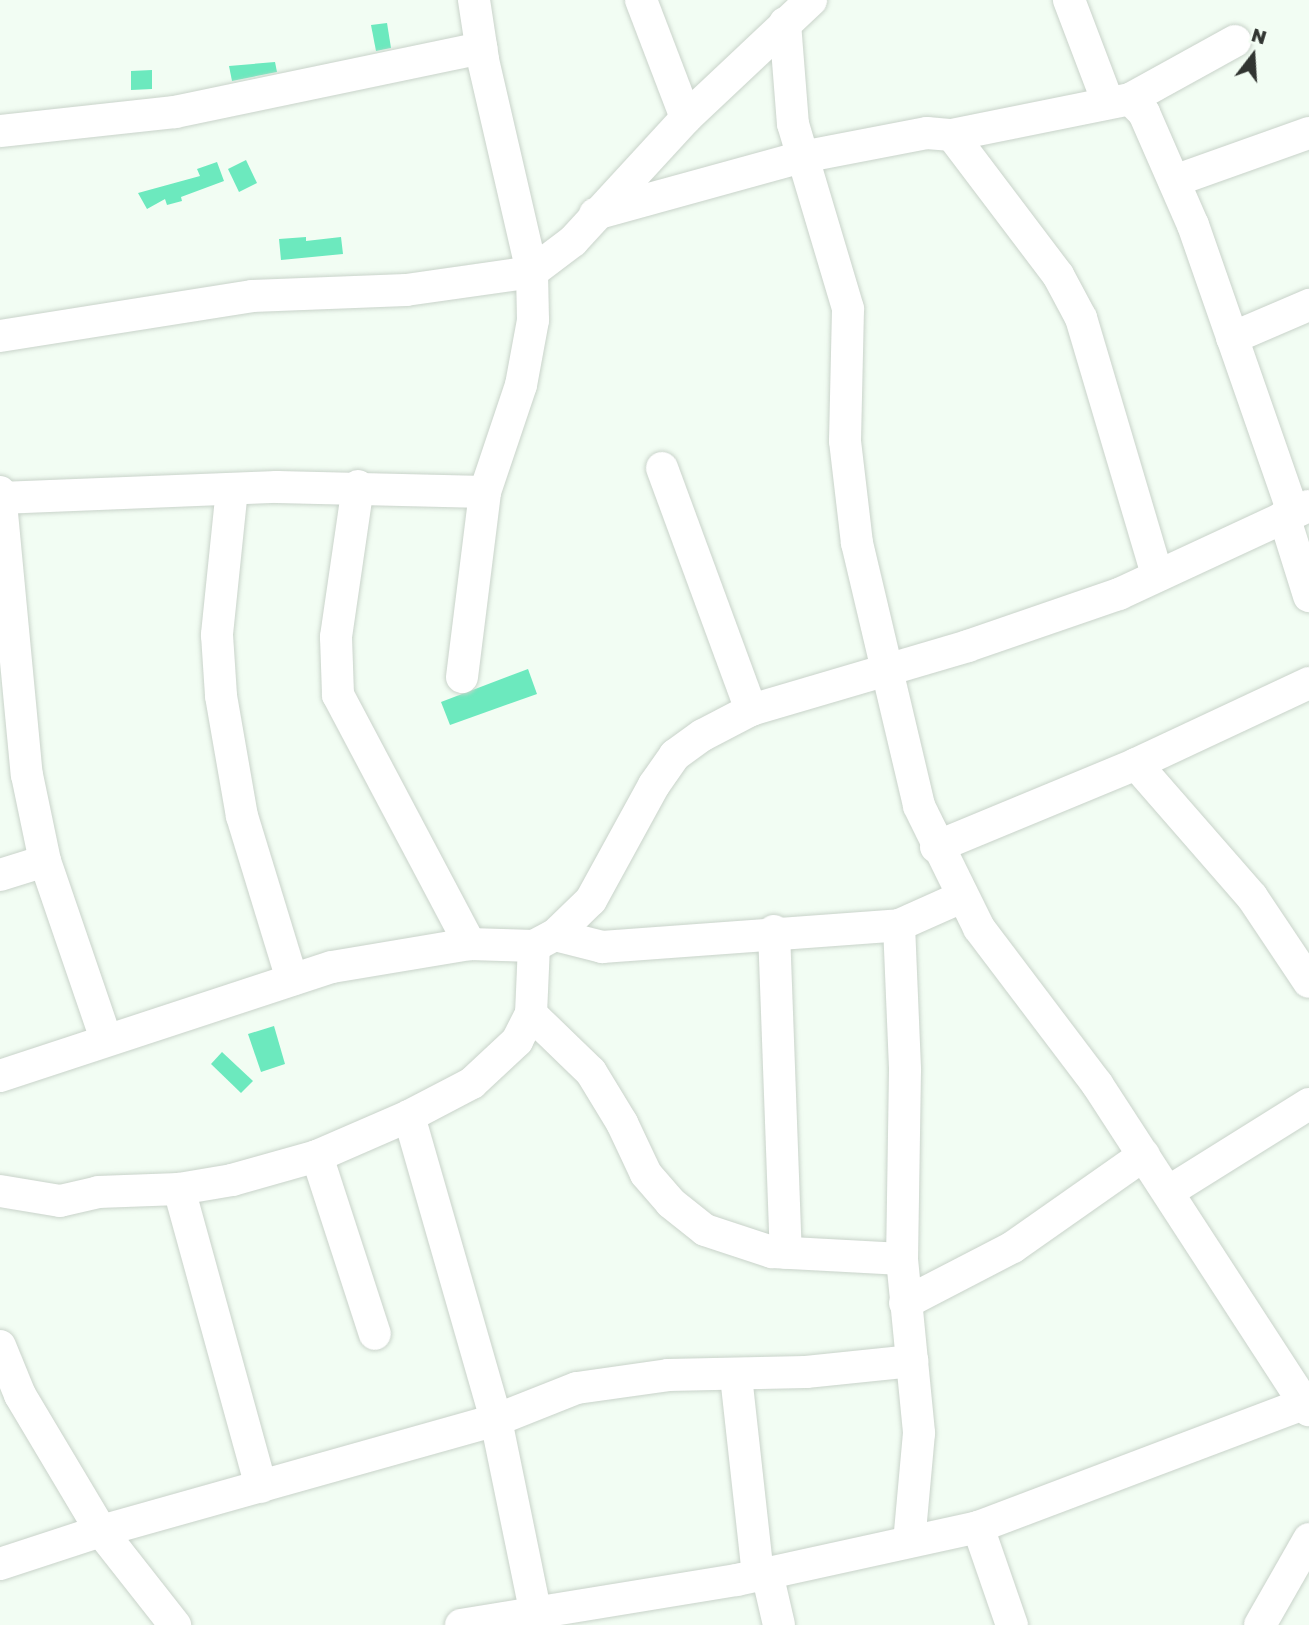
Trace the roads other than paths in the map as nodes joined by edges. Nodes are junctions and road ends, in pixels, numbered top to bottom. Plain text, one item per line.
1 (474, 0) edge
2 (641, 0) edge
3 (810, 0) edge
4 (1069, 0) edge
5 (785, 23) junction
6 (1235, 41) dead end
7 (481, 48) junction
8 (1118, 99) junction
9 (686, 118) junction
10 (0, 131) edge
11 (1309, 133) edge
12 (952, 135) junction
13 (802, 157) junction
14 (1174, 181) junction
15 (595, 214) junction
16 (532, 272) junction
17 (1309, 305) edge
18 (0, 336) edge
19 (1232, 338) junction
20 (662, 468) dead end
21 (358, 486) junction
22 (232, 489) junction
23 (0, 492) edge
24 (485, 492) junction
25 (0, 498) edge
26 (1295, 511) edge
27 (1157, 575) junction
28 (1309, 596) edge
29 (890, 671) junction
30 (462, 677) dead end
31 (1309, 683) edge
32 (751, 710) junction
33 (1136, 764) junction
34 (936, 847) junction
35 (45, 861) junction
36 (0, 875) edge
37 (962, 897) junction
38 (899, 925) junction
39 (774, 931) junction
40 (545, 940) junction
41 (470, 944) junction
42 (292, 980) junction
43 (1309, 982) edge
44 (531, 1014) junction
45 (106, 1039) junction
46 (0, 1076) edge
47 (1309, 1104) edge
48 (409, 1116) junction
49 (1144, 1155) junction
50 (317, 1156) junction
51 (179, 1189) junction
52 (0, 1191) edge
53 (1168, 1192) junction
54 (786, 1253) junction
55 (902, 1259) junction
56 (905, 1303) junction
57 (375, 1334) dead end
58 (0, 1346) edge
59 (912, 1361) junction
60 (736, 1376) junction
61 (1306, 1407) edge
62 (496, 1420) junction
63 (261, 1487) junction
64 (978, 1527) junction
65 (101, 1531) junction
66 (1309, 1539) edge
67 (909, 1542) junction
68 (0, 1564) edge
69 (763, 1574) junction
70 (536, 1615) junction
71 (1263, 1624) edge
72 (175, 1625) edge
73 (463, 1625) edge
74 (779, 1625) edge
75 (1012, 1625) edge

1 - 7 street
2 - 9 street
3 - 5 street
4 - 8 street
5 - 9 street
5 - 13 street
6 - 8 street
7 - 10 street
7 - 16 street
8 - 12 street
8 - 14 street
9 - 15 street
11 - 14 street
12 - 13 street
12 - 27 street
13 - 15 street
13 - 29 street
14 - 19 street
15 - 16 street
16 - 18 street
16 - 24 street
17 - 19 street
19 - 26 street
20 - 32 street
21 - 22 street
21 - 24 street
21 - 41 street
22 - 25 street
22 - 42 street
23 - 25 street
24 - 30 street
25 - 35 street
26 - 27 street
26 - 28 street
27 - 29 street
29 - 32 street
29 - 34 street
31 - 33 street
32 - 40 street
33 - 34 street
33 - 43 street
34 - 37 street
35 - 36 street
35 - 45 street
37 - 38 street
37 - 49 street
38 - 39 street
38 - 55 street
39 - 40 street
39 - 54 street
40 - 41 street
40 - 44 street
41 - 42 street
42 - 45 street
44 - 48 street
44 - 54 street
45 - 46 street
47 - 53 street
48 - 50 street
48 - 62 street
49 - 53 street
49 - 56 street
50 - 51 street
50 - 57 street
51 - 52 street
51 - 63 street
53 - 61 street
54 - 55 street
55 - 56 street
56 - 59 street
58 - 65 street
59 - 60 street
59 - 67 street
60 - 62 street
60 - 69 street
61 - 64 street
62 - 63 street
62 - 70 street
63 - 65 street
64 - 67 street
64 - 75 street
65 - 68 street
65 - 72 street
66 - 71 street
67 - 69 street
69 - 70 street
69 - 74 street
70 - 73 street

